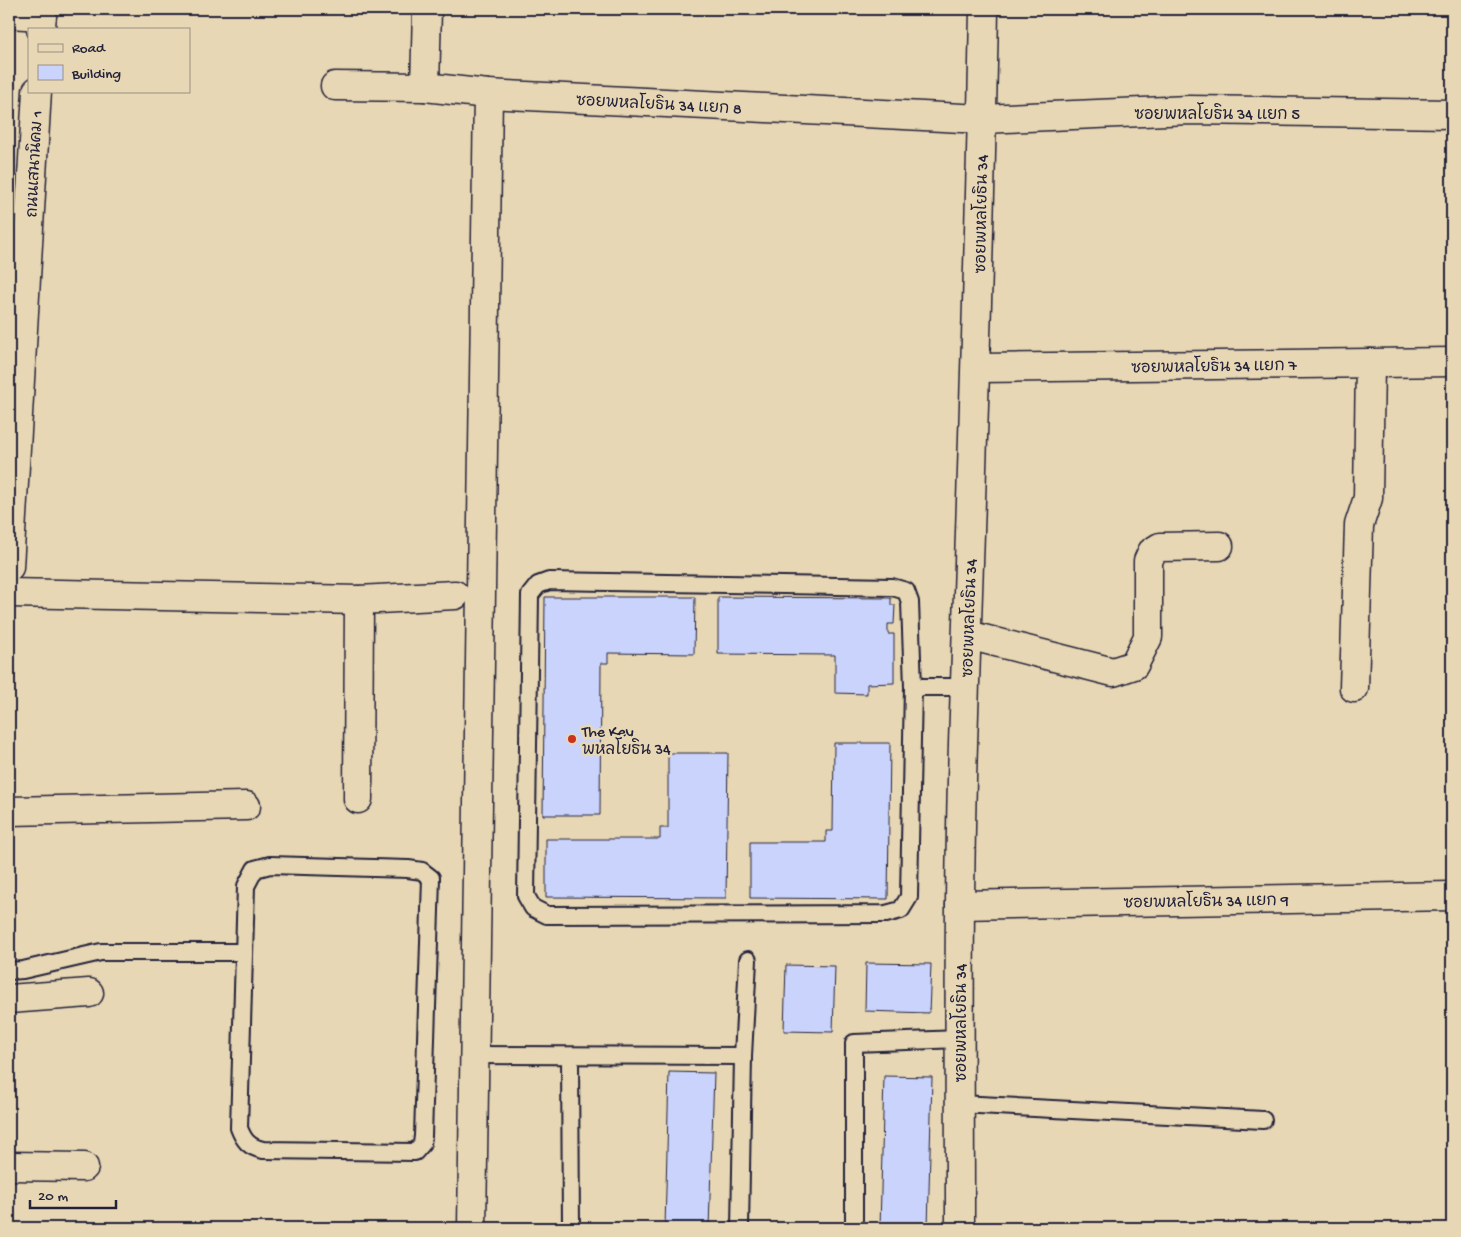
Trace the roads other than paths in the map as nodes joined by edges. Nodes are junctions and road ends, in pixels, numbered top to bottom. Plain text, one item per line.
1 (428, 9) edge
2 (984, 9) edge
3 (9, 14) edge
4 (42, 18) edge
5 (335, 86) dead end
6 (426, 87) junction
7 (37, 92) edge
8 (488, 94) junction
9 (1452, 114) edge
10 (982, 119) junction
11 (1452, 362) edge
12 (1370, 363) junction
13 (977, 368) junction
14 (1219, 546) dead end
15 (9, 567) edge
16 (9, 593) edge
17 (454, 595) dead end
18 (359, 600) junction
19 (968, 635) junction
20 (913, 687) junction
21 (966, 687) junction
22 (1354, 688) dead end
23 (358, 799) dead end
24 (246, 806) dead end
25 (9, 811) edge
26 (1452, 896) edge
27 (960, 905) junction
28 (244, 952) junction
29 (748, 960) dead end
30 (9, 971) edge
31 (89, 993) dead end
32 (9, 999) edge
33 (960, 1039) junction
34 (475, 1055) junction
35 (570, 1056) junction
36 (743, 1056) junction
37 (960, 1104) junction
38 (1263, 1120) dead end
39 (9, 1166) edge
40 (84, 1167) dead end
41 (472, 1228) edge
42 (571, 1228) edge
43 (740, 1228) edge
44 (854, 1228) edge
45 (960, 1228) edge

1 - 6 street
2 - 10 street, ซอยพหลโยธิน 34
3 - 4 street
5 - 6 street, ซอยพหลโยธิน 34 แยก 8
6 - 8 street, ซอยพหลโยธิน 34 แยก 8
7 - 15 street, ถนนเสนานิคม 1
8 - 10 street, ซอยพหลโยธิน 34 แยก 8
8 - 34 street
9 - 10 street, ซอยพหลโยธิน 34 แยก 5
10 - 13 street, ซอยพหลโยธิน 34
11 - 12 street, ซอยพหลโยธิน 34 แยก 7
12 - 13 street, ซอยพหลโยธิน 34 แยก 7
12 - 22 street
13 - 19 street, ซอยพหลโยธิน 34
14 - 19 street
16 - 18 street
17 - 18 street
18 - 23 street
19 - 21 street, ซอยพหลโยธิน 34
20 - 20 lane
20 - 21 lane
21 - 27 street, ซอยพหลโยธิน 34
24 - 25 street
26 - 27 street, ซอยพหลโยธิน 34 แยก 9
27 - 33 street, ซอยพหลโยธิน 34
28 - 28 lane
28 - 30 lane
29 - 36 lane
31 - 32 street
33 - 37 street, ซอยพหลโยธิน 34
33 - 44 lane
34 - 35 lane
34 - 41 street
35 - 36 lane
35 - 42 lane
36 - 43 lane
37 - 38 lane
37 - 45 street, ซอยพหลโยธิน 34
39 - 40 street

